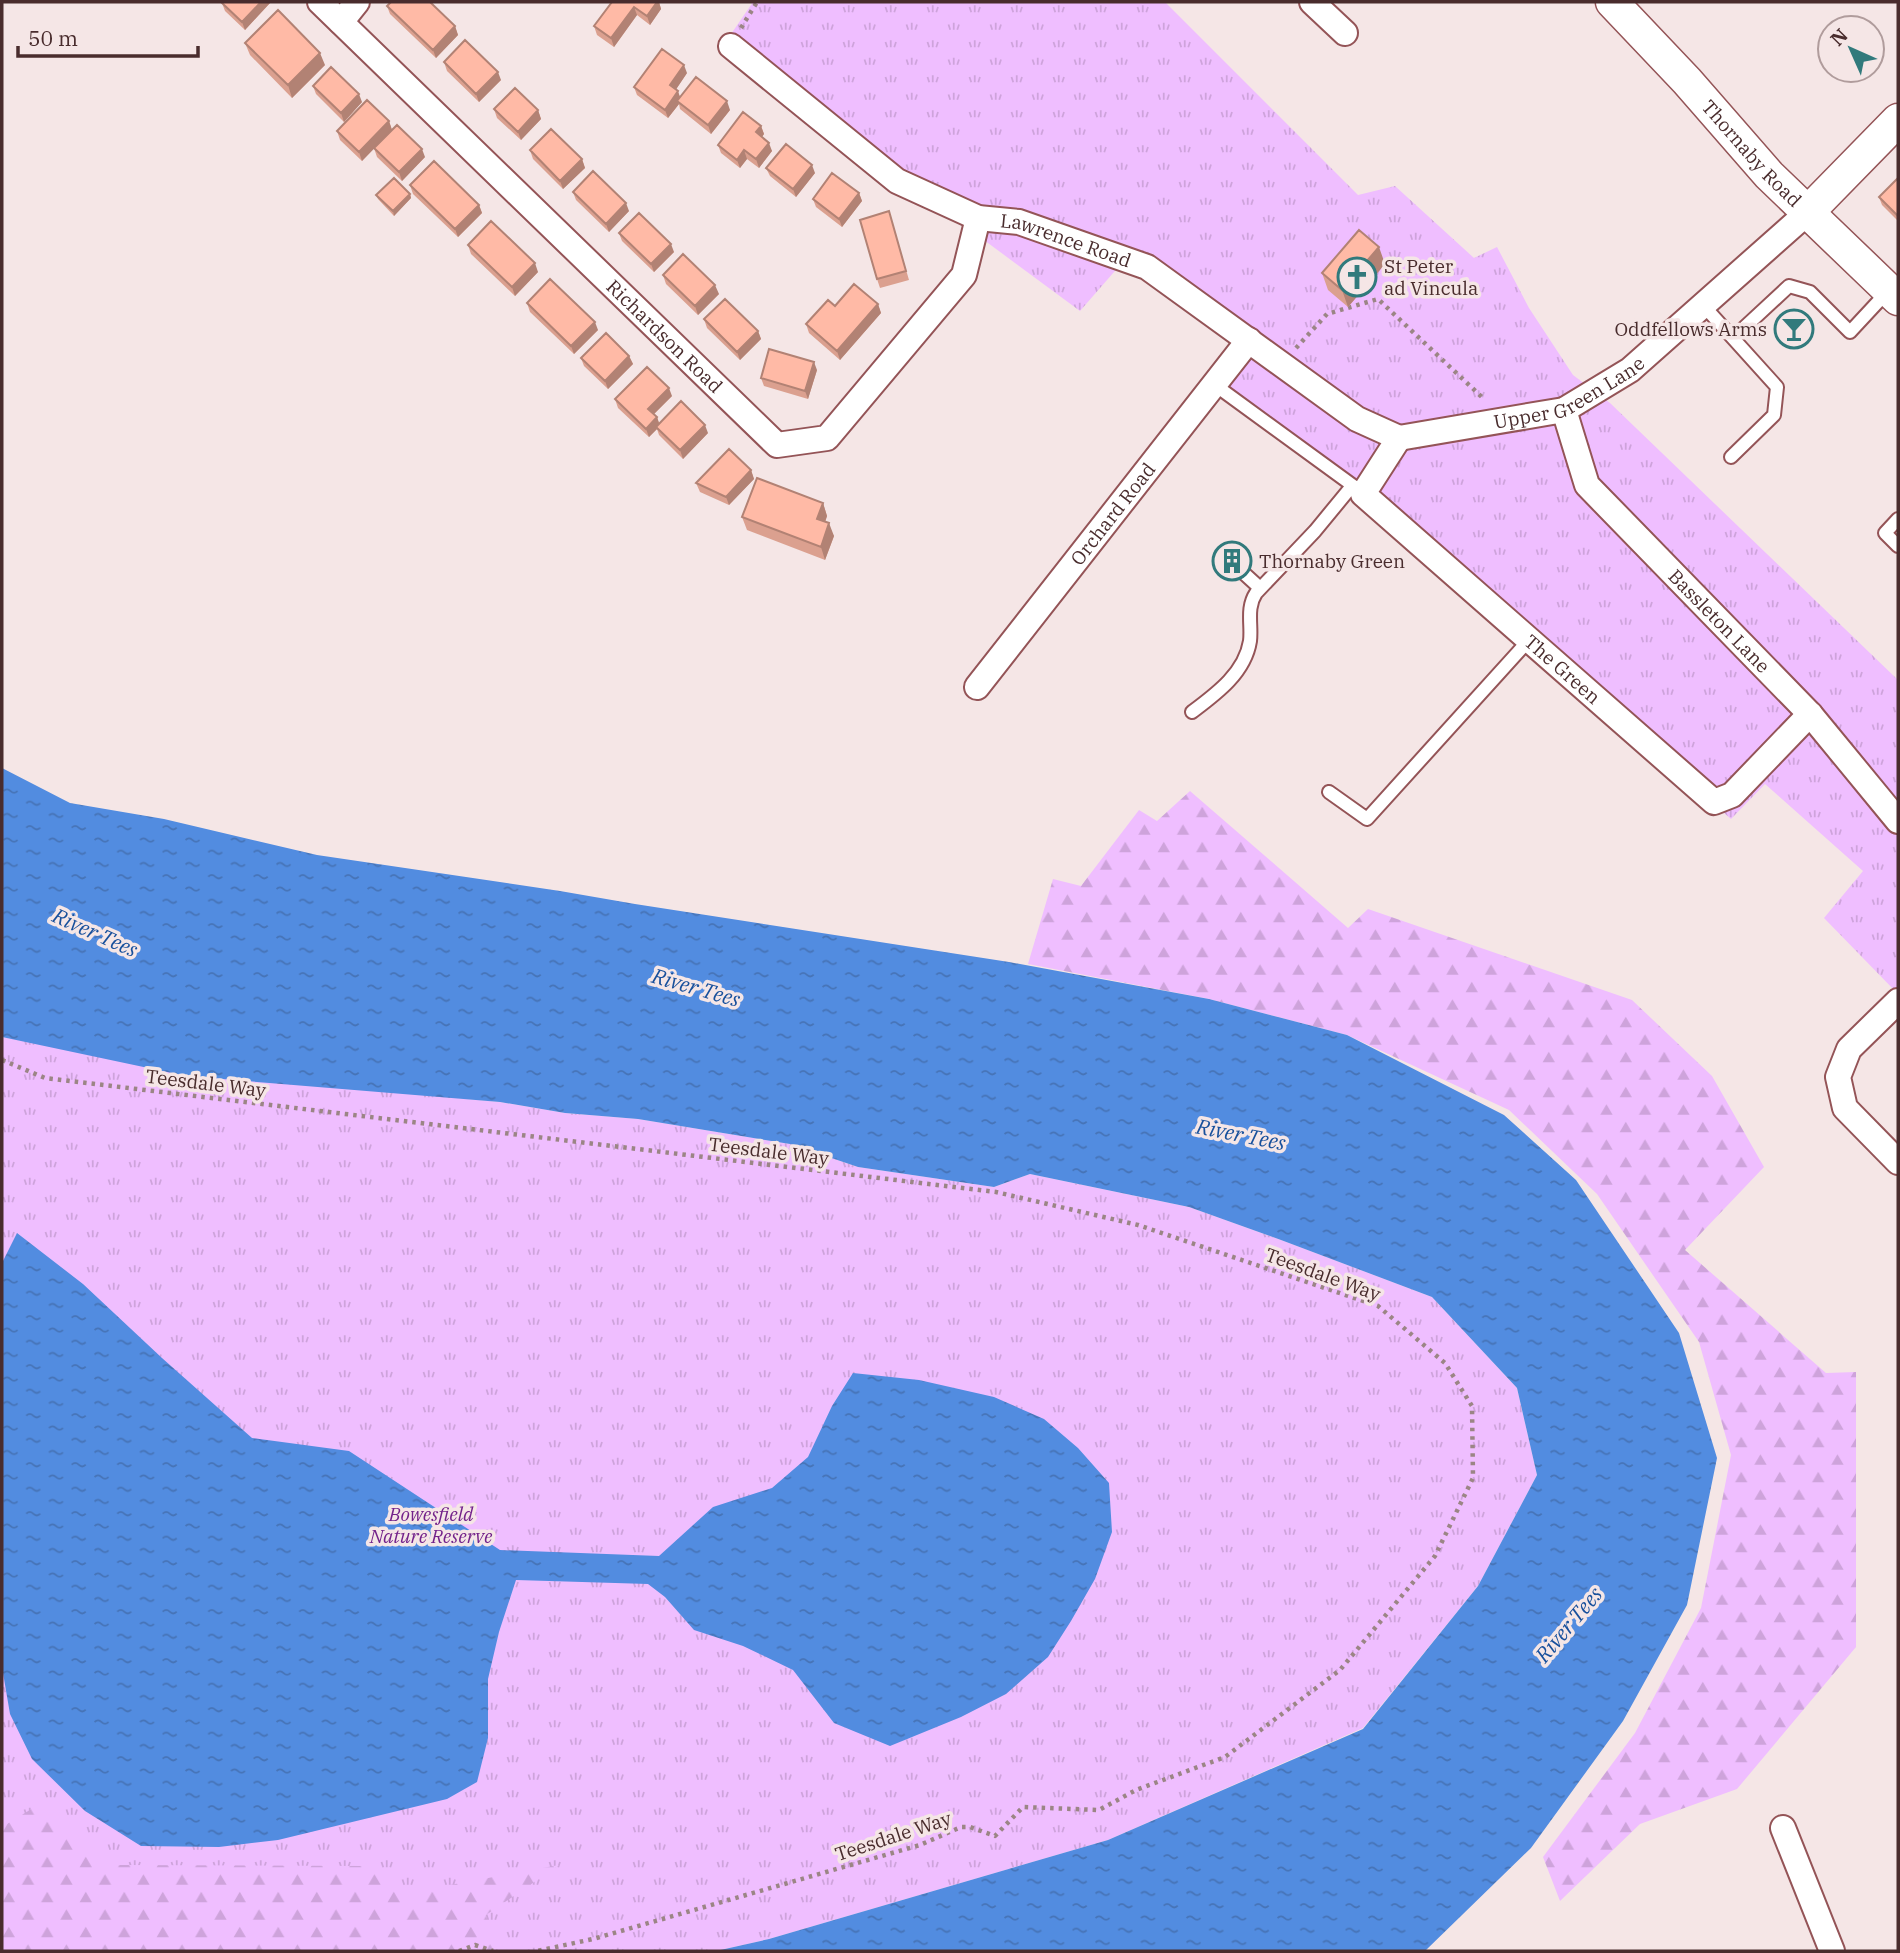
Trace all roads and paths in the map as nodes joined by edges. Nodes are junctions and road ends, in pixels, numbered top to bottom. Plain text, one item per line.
1 (320, 2) edge
2 (357, 2) edge
3 (1612, 2) edge
4 (1320, 5) edge
5 (341, 22) junction
6 (1345, 33) dead end
7 (731, 46) dead end
8 (1898, 120) edge
9 (1807, 212) junction
10 (978, 218) junction
11 (1894, 295) edge
12 (1703, 305) junction
13 (1733, 338) junction
14 (1249, 340) junction
15 (1282, 364) junction
16 (1215, 385) junction
17 (1564, 410) junction
18 (1506, 420) junction
19 (1399, 438) junction
20 (1731, 457) dead end
21 (1358, 490) junction
22 (1898, 519) edge
23 (1898, 546) edge
24 (1237, 567) edge
25 (1260, 588) junction
26 (1529, 640) junction
27 (977, 687) dead end
28 (1192, 712) dead end
29 (1810, 714) junction
30 (1329, 792) dead end
31 (1898, 821) edge
32 (1898, 1001) edge
33 (2, 1060) edge
34 (1898, 1162) edge
35 (1783, 1828) dead end
36 (459, 1951) edge
37 (493, 1951) edge
38 (537, 1951) edge
39 (1832, 1951) edge

1 - 5 street, Richardson Road
2 - 5 street
3 - 9 street, Thornaby Road
4 - 6 street
5 - 10 street, Richardson Road
7 - 10 street, Lawrence Road
8 - 9 street
9 - 11 street, Thornaby Road
9 - 12 street, Upper Green Lane
10 - 14 street, Lawrence Road
11 - 13 lane
12 - 13 lane
12 - 17 street, Upper Green Lane
13 - 20 lane
14 - 15 street, Lawrence Road
14 - 16 street, Orchard Road
15 - 18 path
15 - 19 street, Lawrence Road
16 - 21 lane
16 - 27 street, Orchard Road
17 - 18 street, Upper Green Lane
17 - 29 street, Bassleton Lane
18 - 19 street, Upper Green Lane
19 - 21 street
21 - 25 lane
21 - 26 street, The Green
22 - 23 lane
24 - 25 lane
25 - 28 lane
26 - 29 street, The Green
26 - 30 lane
29 - 31 street, Bassleton Lane
32 - 34 street
33 - 38 path, Teesdale Way
35 - 39 street
36 - 37 path

